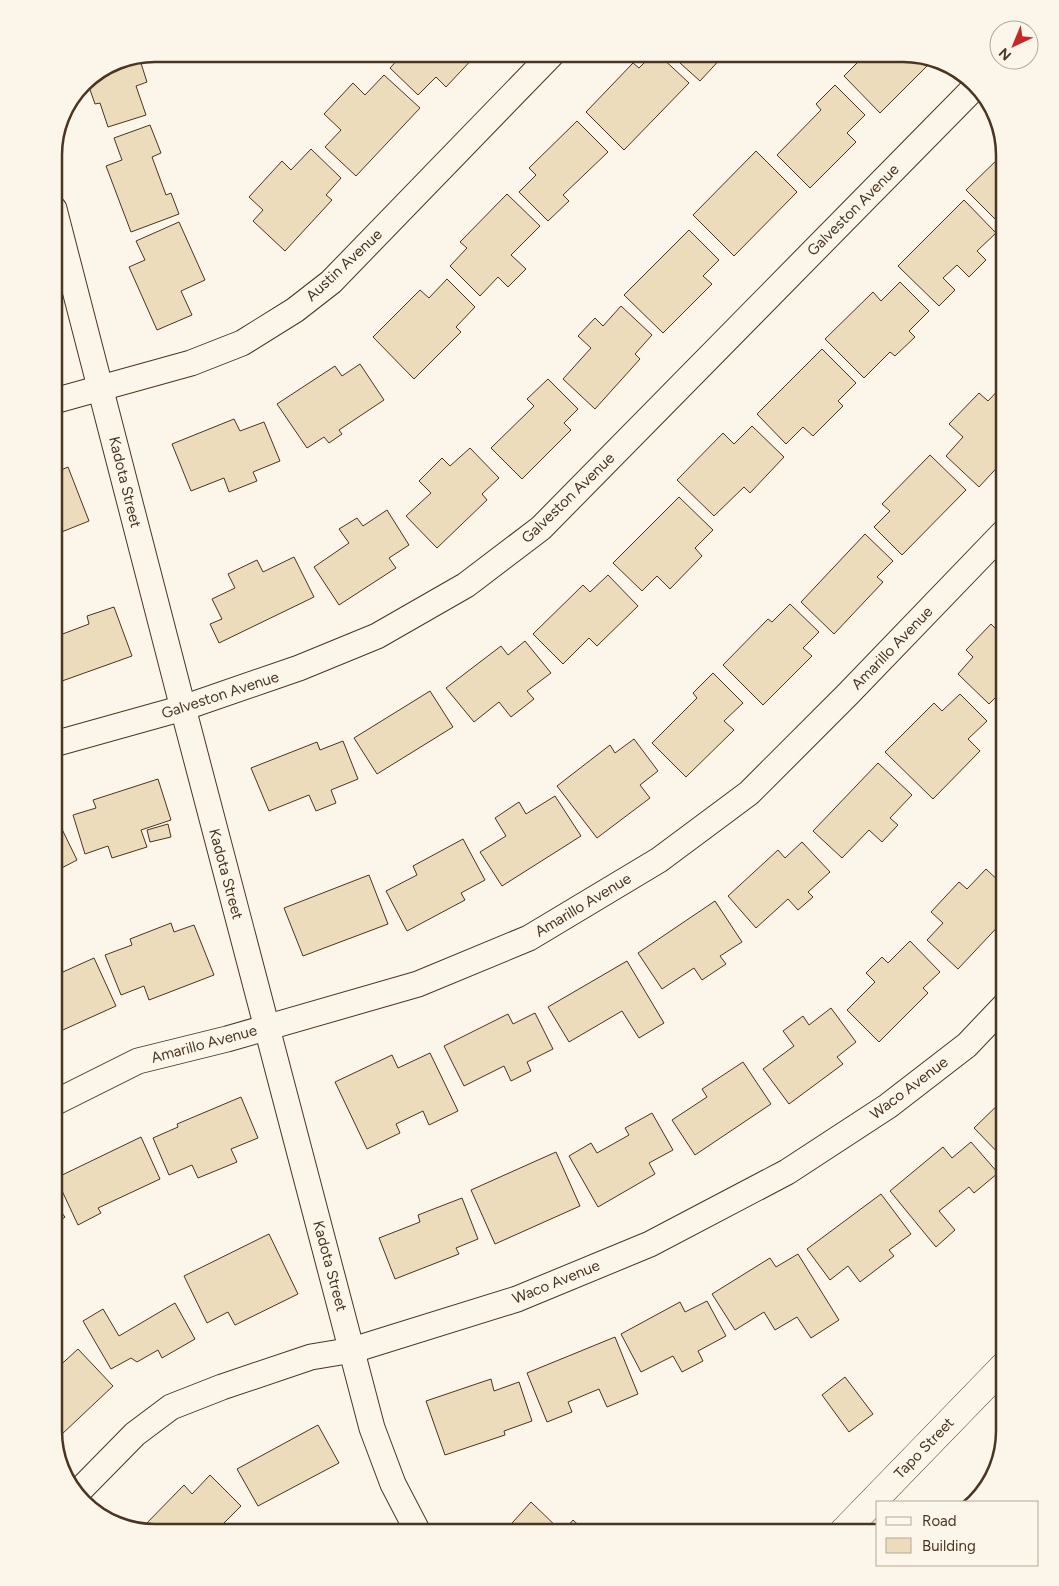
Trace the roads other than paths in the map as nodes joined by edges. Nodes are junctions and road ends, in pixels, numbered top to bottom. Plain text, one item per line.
1 (543, 63) edge
2 (971, 92) edge
3 (63, 243) edge
4 (101, 388) junction
5 (63, 399) edge
6 (996, 540) edge
7 (182, 708) junction
8 (63, 742) edge
9 (996, 1014) edge
10 (267, 1028) junction
11 (62, 1099) edge
12 (353, 1350) junction
13 (996, 1374) edge
14 (82, 1487) edge
15 (413, 1523) edge
16 (851, 1524) edge

1 - 4 street, Austin Avenue
2 - 7 street, Galveston Avenue
3 - 4 street, Kadota Street
4 - 5 street, Austin Avenue
4 - 7 street, Kadota Street
6 - 10 street, Amarillo Avenue
7 - 8 street, Galveston Avenue
7 - 10 street, Kadota Street
9 - 12 street, Waco Avenue
10 - 11 street, Amarillo Avenue
10 - 12 street, Kadota Street
12 - 14 street, Waco Avenue
12 - 15 street, Kadota Street
13 - 16 street, Tapo Street

